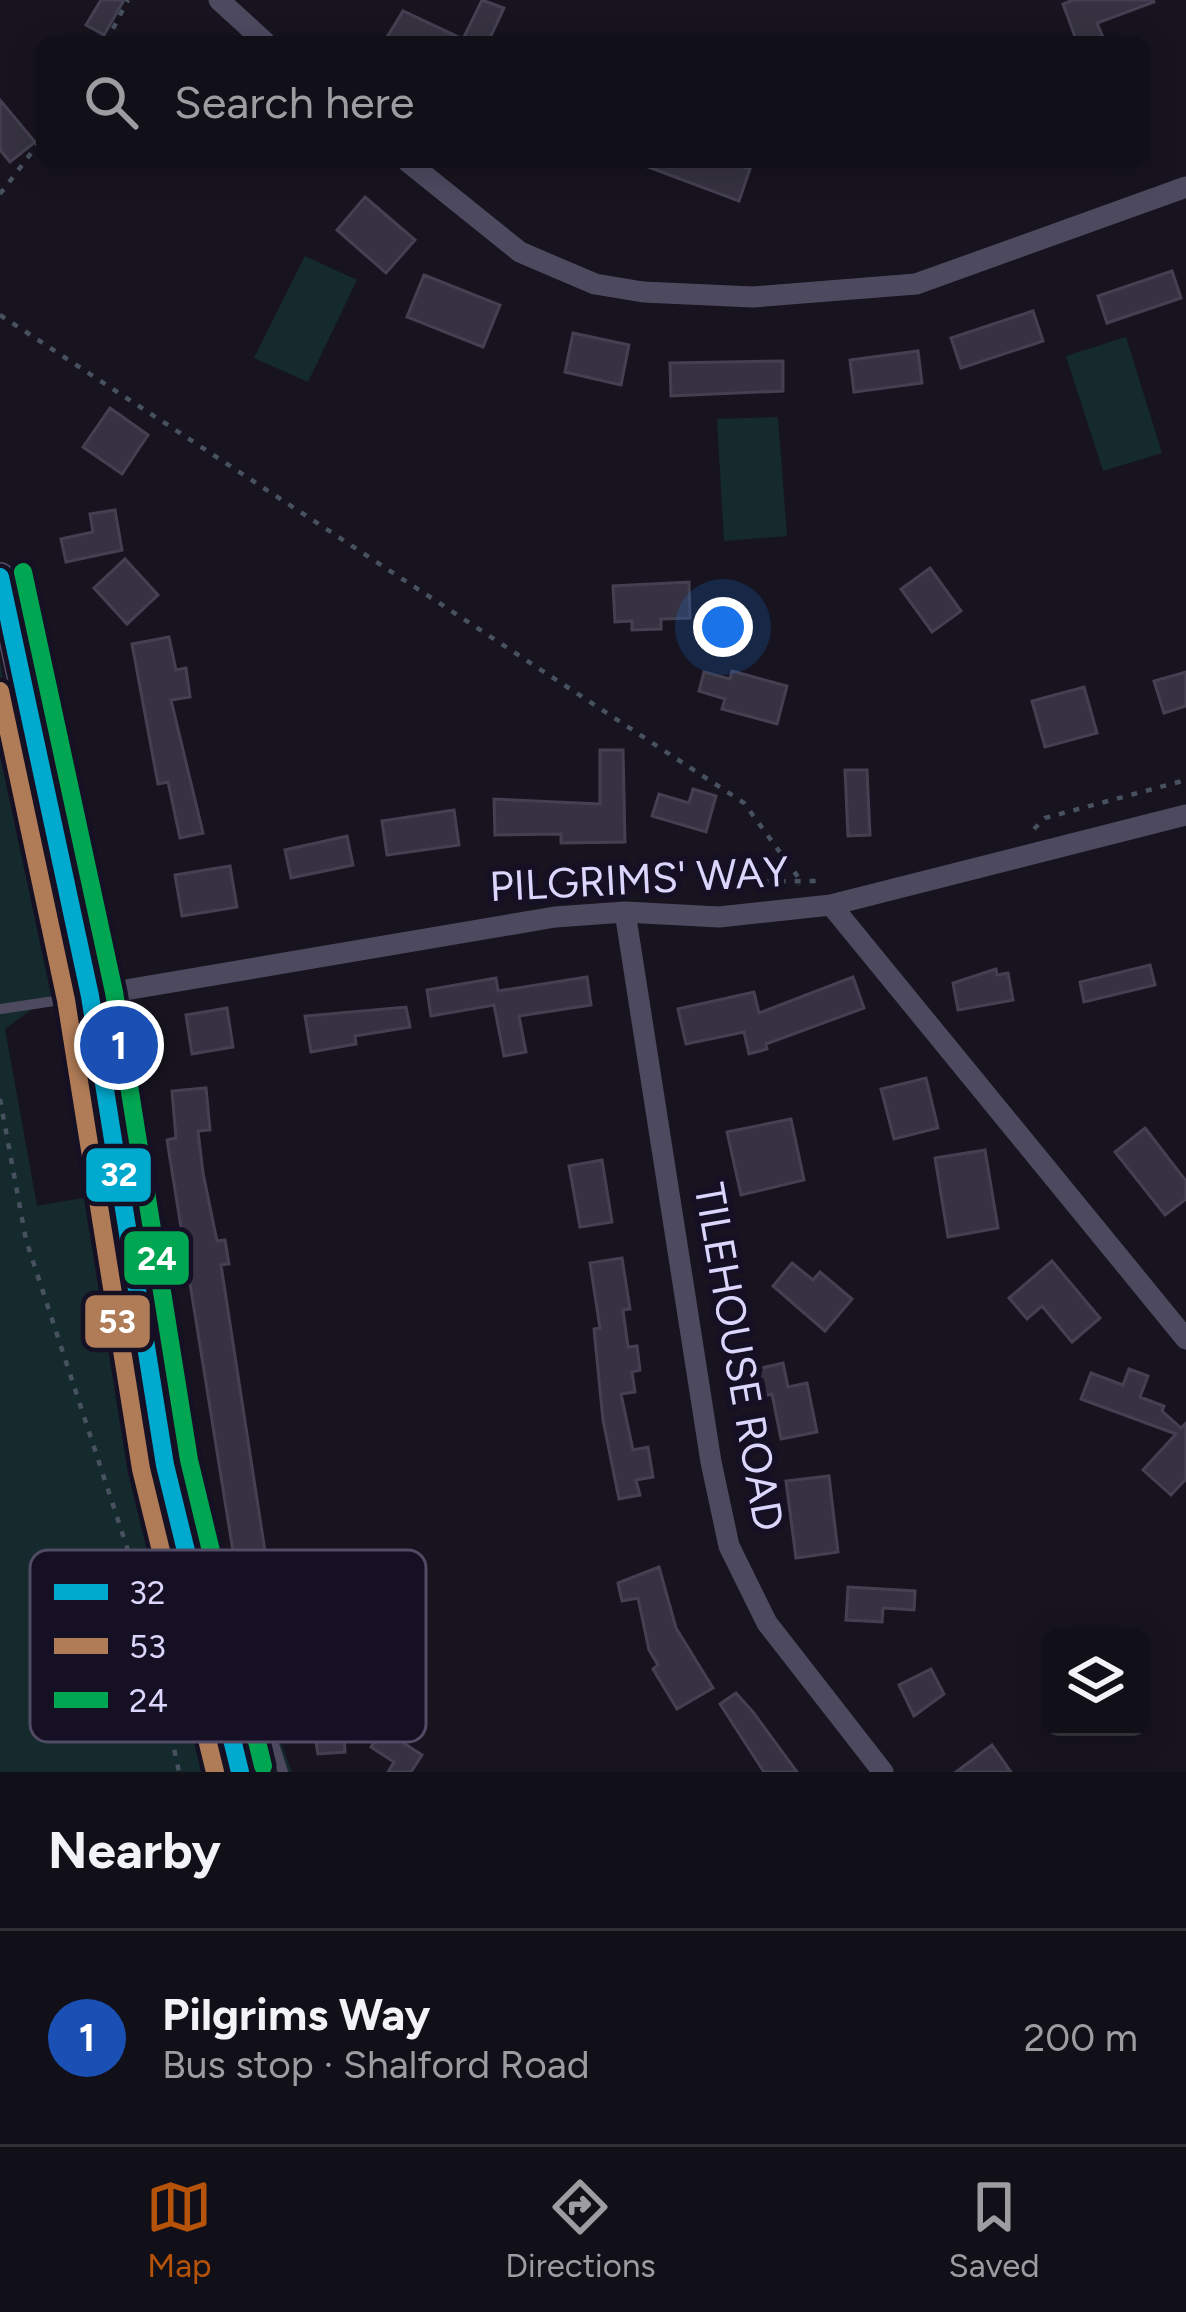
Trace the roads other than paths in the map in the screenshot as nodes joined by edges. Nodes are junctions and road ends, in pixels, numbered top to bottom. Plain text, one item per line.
1 (219, 0) edge
2 (258, 36) edge
3 (415, 168) edge
4 (1186, 187) edge
5 (1, 588) edge
6 (1186, 815) edge
7 (831, 905) junction
8 (625, 912) junction
9 (90, 996) junction
10 (1, 1009) edge
11 (1186, 1339) edge
12 (186, 1550) edge
13 (233, 1742) edge
14 (273, 1742) edge
15 (240, 1772) edge
16 (283, 1772) edge
17 (883, 1772) edge

1 - 2 street
3 - 4 street
5 - 9 main road
6 - 7 street, PILGRIMS' WAY
7 - 8 street, PILGRIMS' WAY
7 - 11 street
8 - 9 street, PILGRIMS' WAY
8 - 17 street, TILEHOUSE ROAD
9 - 10 lane
9 - 12 main road
13 - 15 main road
14 - 16 lane

